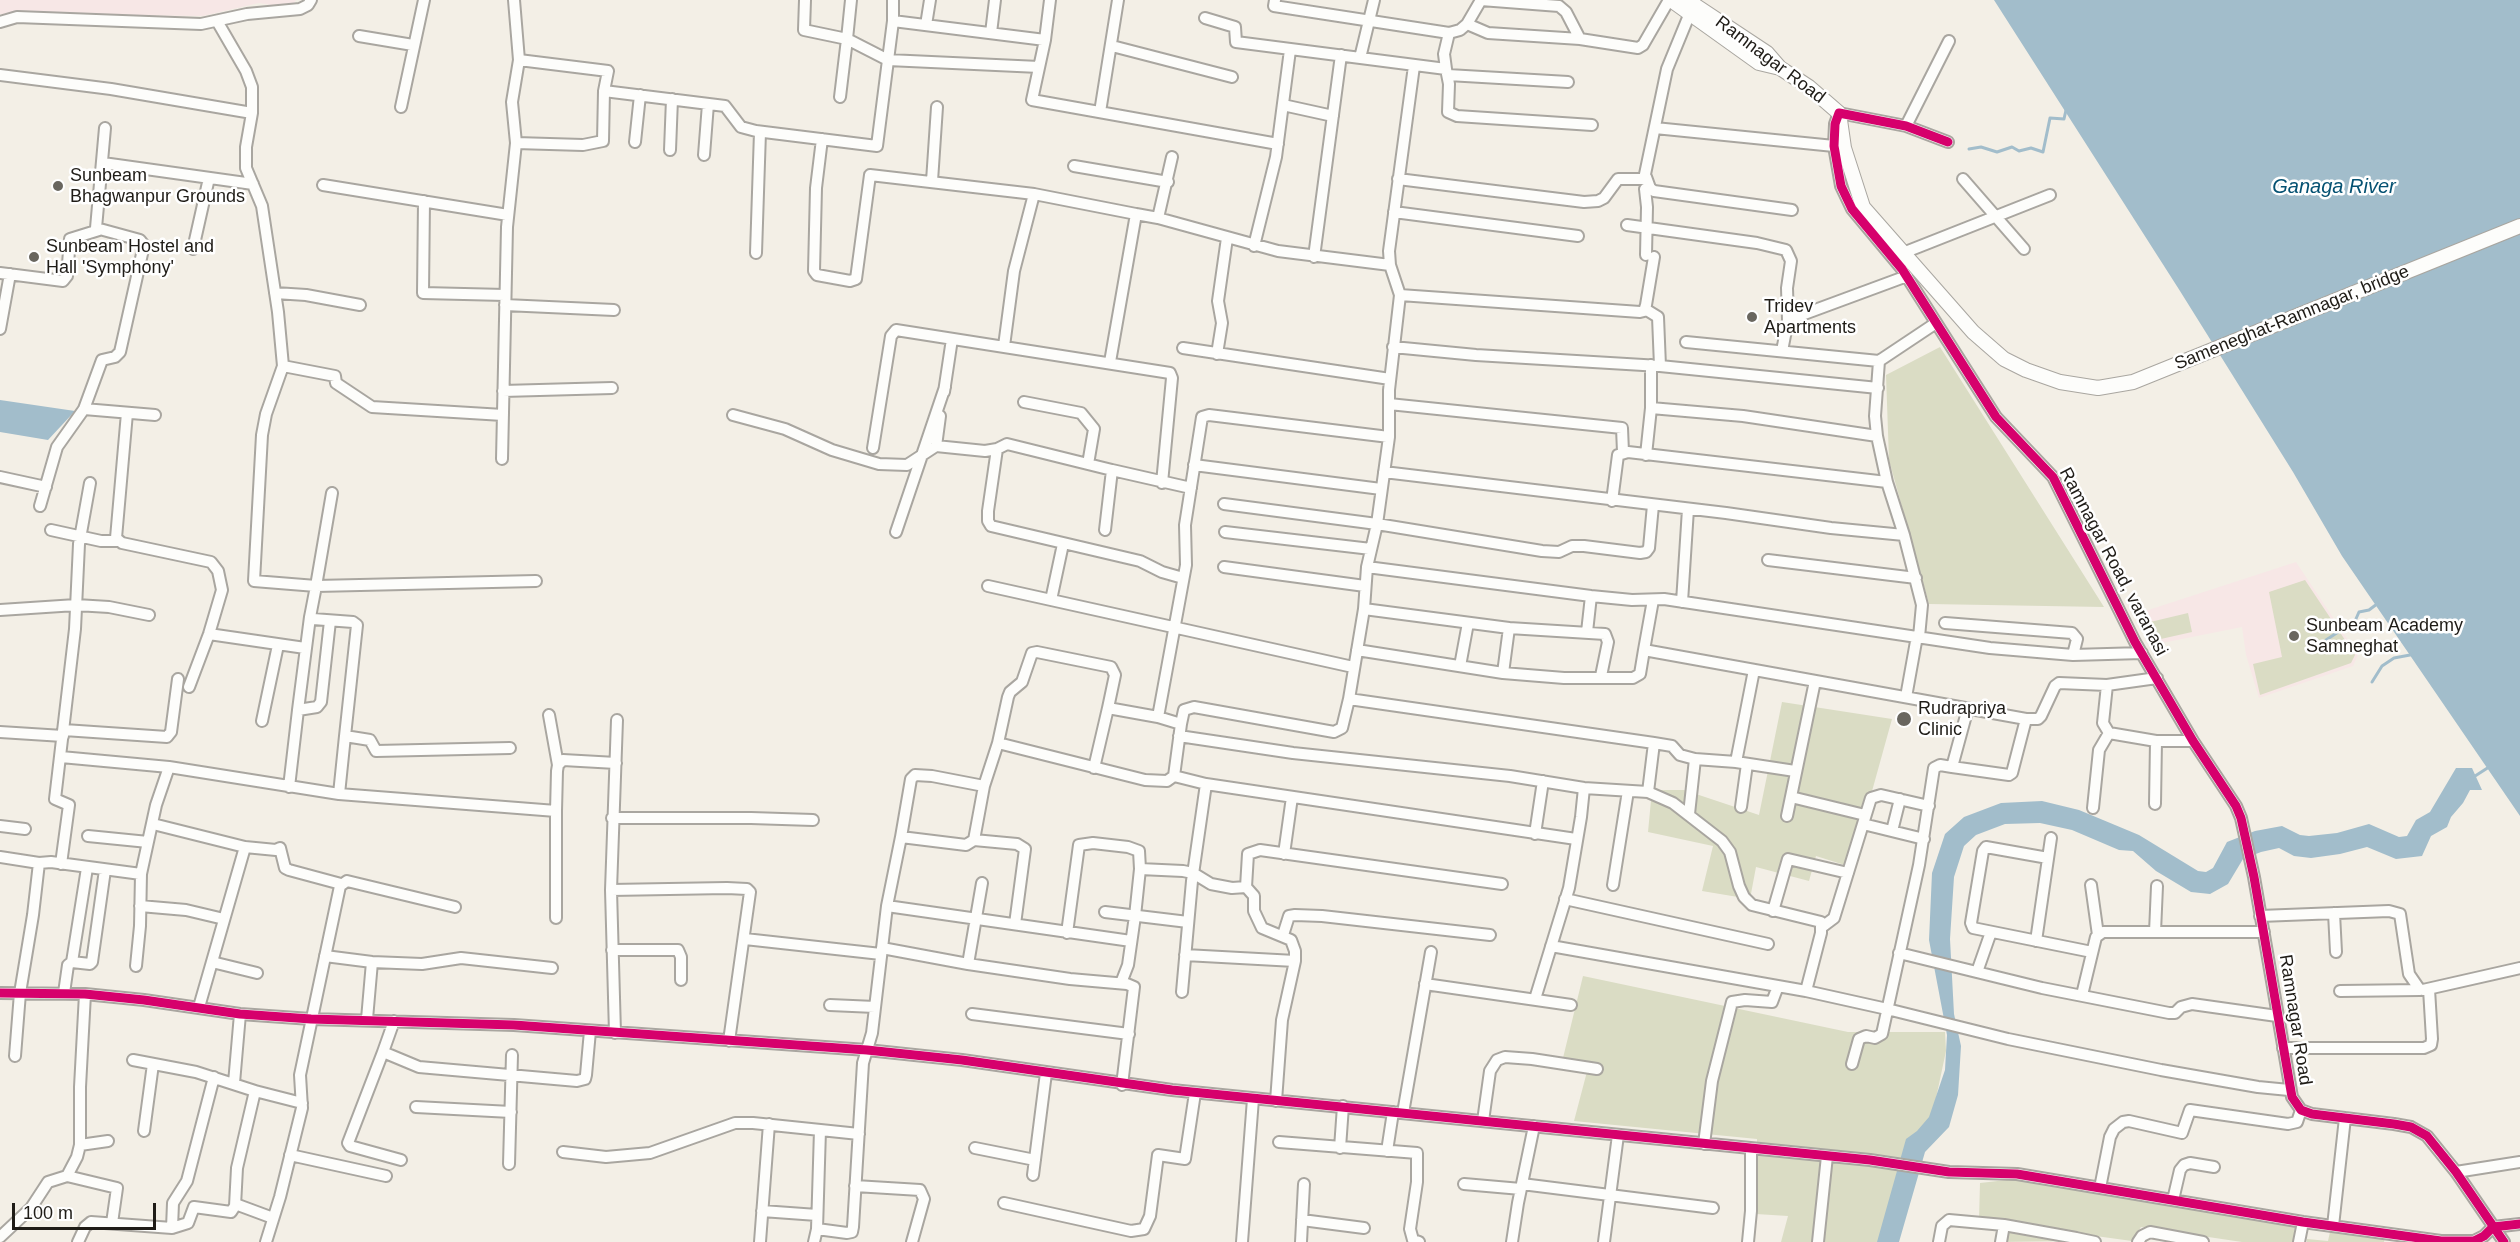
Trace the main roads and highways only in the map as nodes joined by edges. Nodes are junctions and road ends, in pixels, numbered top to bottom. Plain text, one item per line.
1 (1670, 0) edge
2 (1688, 7) edge
3 (2520, 226) edge
4 (1951, 308) joint

1 - 2 main road, Ramnagar Road
2 - 4 main road, Ramnagar Road
3 - 4 main road, Sameneghat-Ramnagar, bridge

